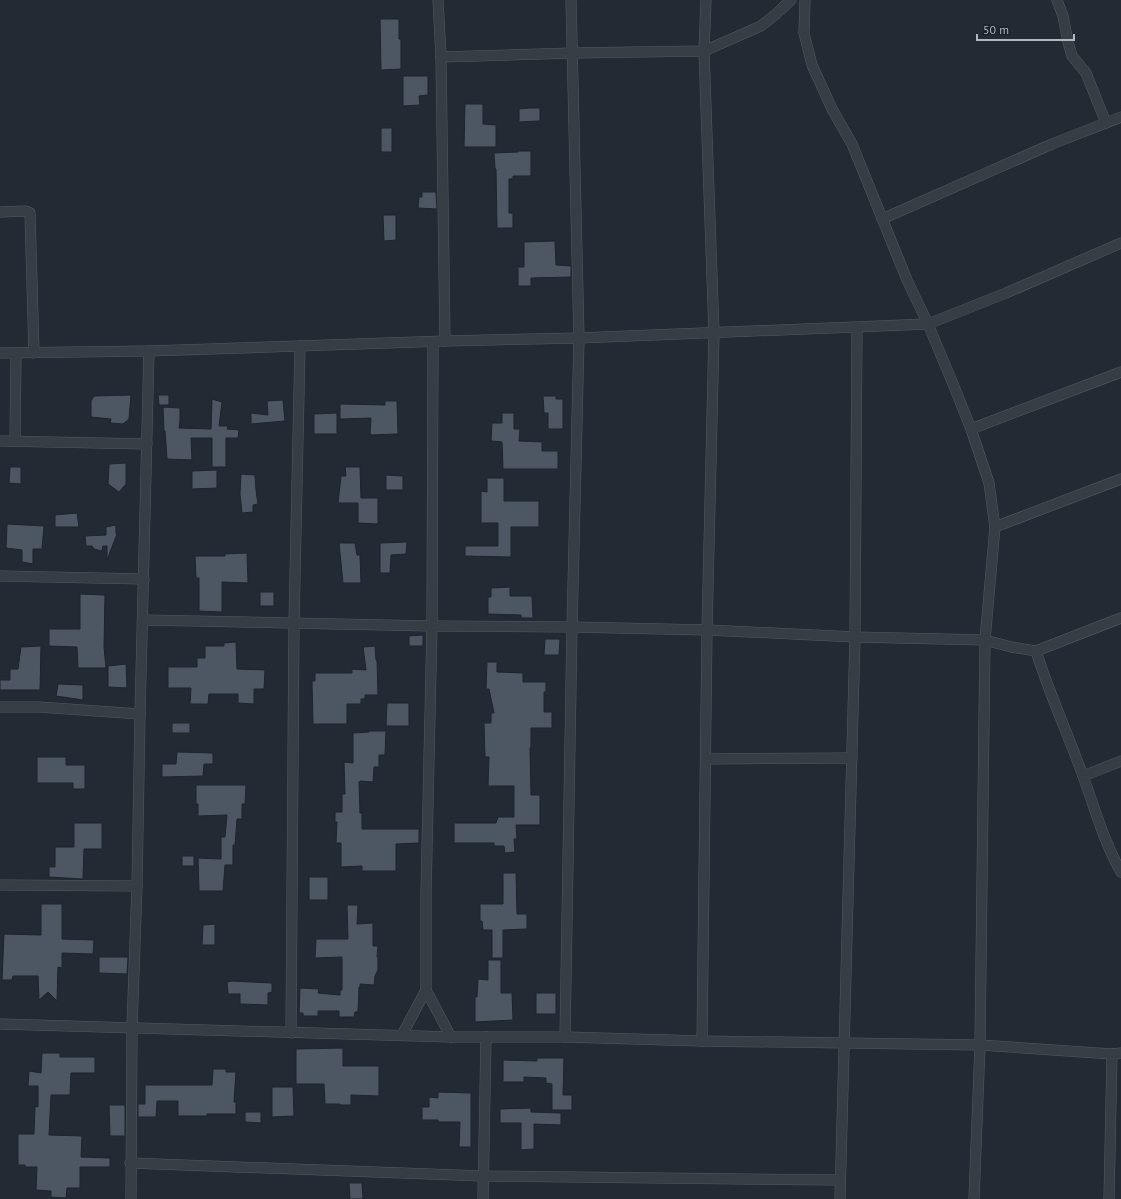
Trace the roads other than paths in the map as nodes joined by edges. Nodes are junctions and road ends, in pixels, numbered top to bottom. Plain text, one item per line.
1 (438, 0) edge
2 (571, 0) edge
3 (706, 0) edge
4 (791, 0) edge
5 (805, 0) edge
6 (1057, 0) edge
7 (704, 51) junction
8 (572, 53) junction
9 (441, 57) junction
10 (1121, 117) edge
11 (1106, 123) junction
12 (0, 212) edge
13 (882, 219) junction
14 (1121, 243) edge
15 (928, 324) junction
16 (856, 328) junction
17 (714, 333) junction
18 (580, 338) junction
19 (445, 341) junction
20 (433, 342) junction
21 (300, 346) junction
22 (149, 351) junction
23 (0, 353) edge
24 (16, 353) junction
25 (34, 353) junction
26 (1121, 372) edge
27 (971, 429) junction
28 (0, 441) edge
29 (15, 441) junction
30 (147, 444) junction
31 (1121, 479) edge
32 (995, 527) junction
33 (0, 576) edge
34 (144, 579) junction
35 (1121, 618) edge
36 (143, 620) junction
37 (294, 623) junction
38 (432, 626) junction
39 (572, 627) junction
40 (707, 630) junction
41 (855, 637) junction
42 (985, 640) junction
43 (1036, 651) junction
44 (0, 707) edge
45 (140, 714) junction
46 (852, 758) junction
47 (706, 759) junction
48 (1121, 761) edge
49 (1083, 776) junction
50 (1121, 872) edge
51 (0, 885) edge
52 (137, 886) junction
53 (426, 990) junction
54 (0, 1024) edge
55 (132, 1028) junction
56 (291, 1033) junction
57 (402, 1035) junction
58 (451, 1036) junction
59 (486, 1037) junction
60 (565, 1037) junction
61 (702, 1041) junction
62 (844, 1044) junction
63 (980, 1045) junction
64 (1117, 1053) edge
65 (130, 1162) junction
66 (483, 1176) junction
67 (840, 1180) junction
68 (131, 1199) edge
69 (483, 1199) edge
70 (840, 1199) edge
71 (974, 1199) edge
72 (1109, 1199) edge

1 - 9 street
2 - 8 street
3 - 7 street
4 - 7 street
5 - 13 street
6 - 11 street
7 - 8 street
7 - 17 street
8 - 9 street
8 - 18 street
9 - 19 street
10 - 11 street
11 - 13 street
12 - 25 street
13 - 15 street
14 - 15 street
15 - 16 street
15 - 27 street
16 - 17 street
16 - 41 street
17 - 18 street
17 - 40 street
18 - 19 street
18 - 39 street
19 - 20 street
20 - 21 street
20 - 38 street
21 - 22 street
21 - 37 street
22 - 25 street
22 - 30 street
23 - 24 street
24 - 25 street
24 - 29 street
26 - 27 street
27 - 32 street
28 - 29 street
29 - 30 street
30 - 34 street
31 - 32 street
32 - 42 street
33 - 34 street
34 - 36 street
35 - 43 street
36 - 37 street
36 - 45 street
37 - 38 street
37 - 56 street
38 - 39 street
38 - 53 street
39 - 40 street
39 - 60 street
40 - 41 street
40 - 47 street
41 - 42 street
41 - 46 street
42 - 43 street
42 - 63 street
43 - 49 street
44 - 45 street
45 - 52 street
46 - 47 street
46 - 62 street
47 - 61 street
48 - 49 street
49 - 50 street
51 - 52 street
52 - 55 street
53 - 57 street
53 - 58 street
54 - 55 street
55 - 56 street
55 - 65 street
56 - 57 street
57 - 58 street
58 - 59 street
59 - 60 street
59 - 66 street
60 - 61 street
61 - 62 street
62 - 63 street
62 - 67 street
63 - 64 street
63 - 71 street
64 - 72 street
65 - 66 street
65 - 68 street
66 - 67 street
66 - 69 street
67 - 70 street

